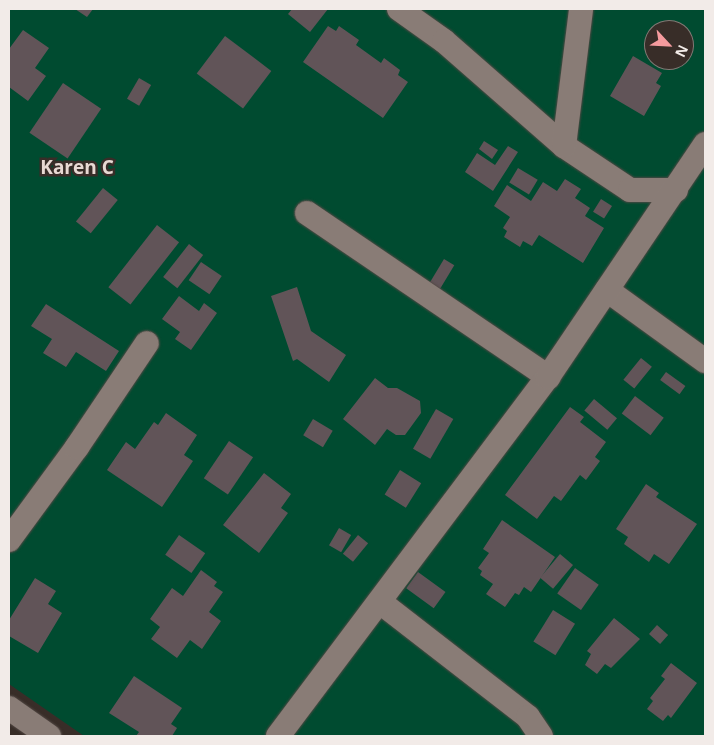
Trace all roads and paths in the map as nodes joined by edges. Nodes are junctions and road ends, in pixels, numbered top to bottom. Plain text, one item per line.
1 (399, 9) edge
2 (581, 9) edge
3 (705, 144) edge
4 (564, 146) junction
5 (676, 190) junction
6 (307, 213) dead end
7 (607, 290) junction
8 (147, 343) dead end
9 (705, 361) edge
10 (548, 377) junction
11 (9, 540) edge
12 (380, 602) junction
13 (9, 708) edge
14 (49, 736) edge
15 (278, 736) edge
16 (541, 736) edge

1 - 4 street
2 - 4 street
3 - 5 street
4 - 5 street
5 - 7 street
6 - 10 street
7 - 9 street
7 - 10 street
8 - 11 street
10 - 12 street
12 - 15 street
12 - 16 street
13 - 14 street

